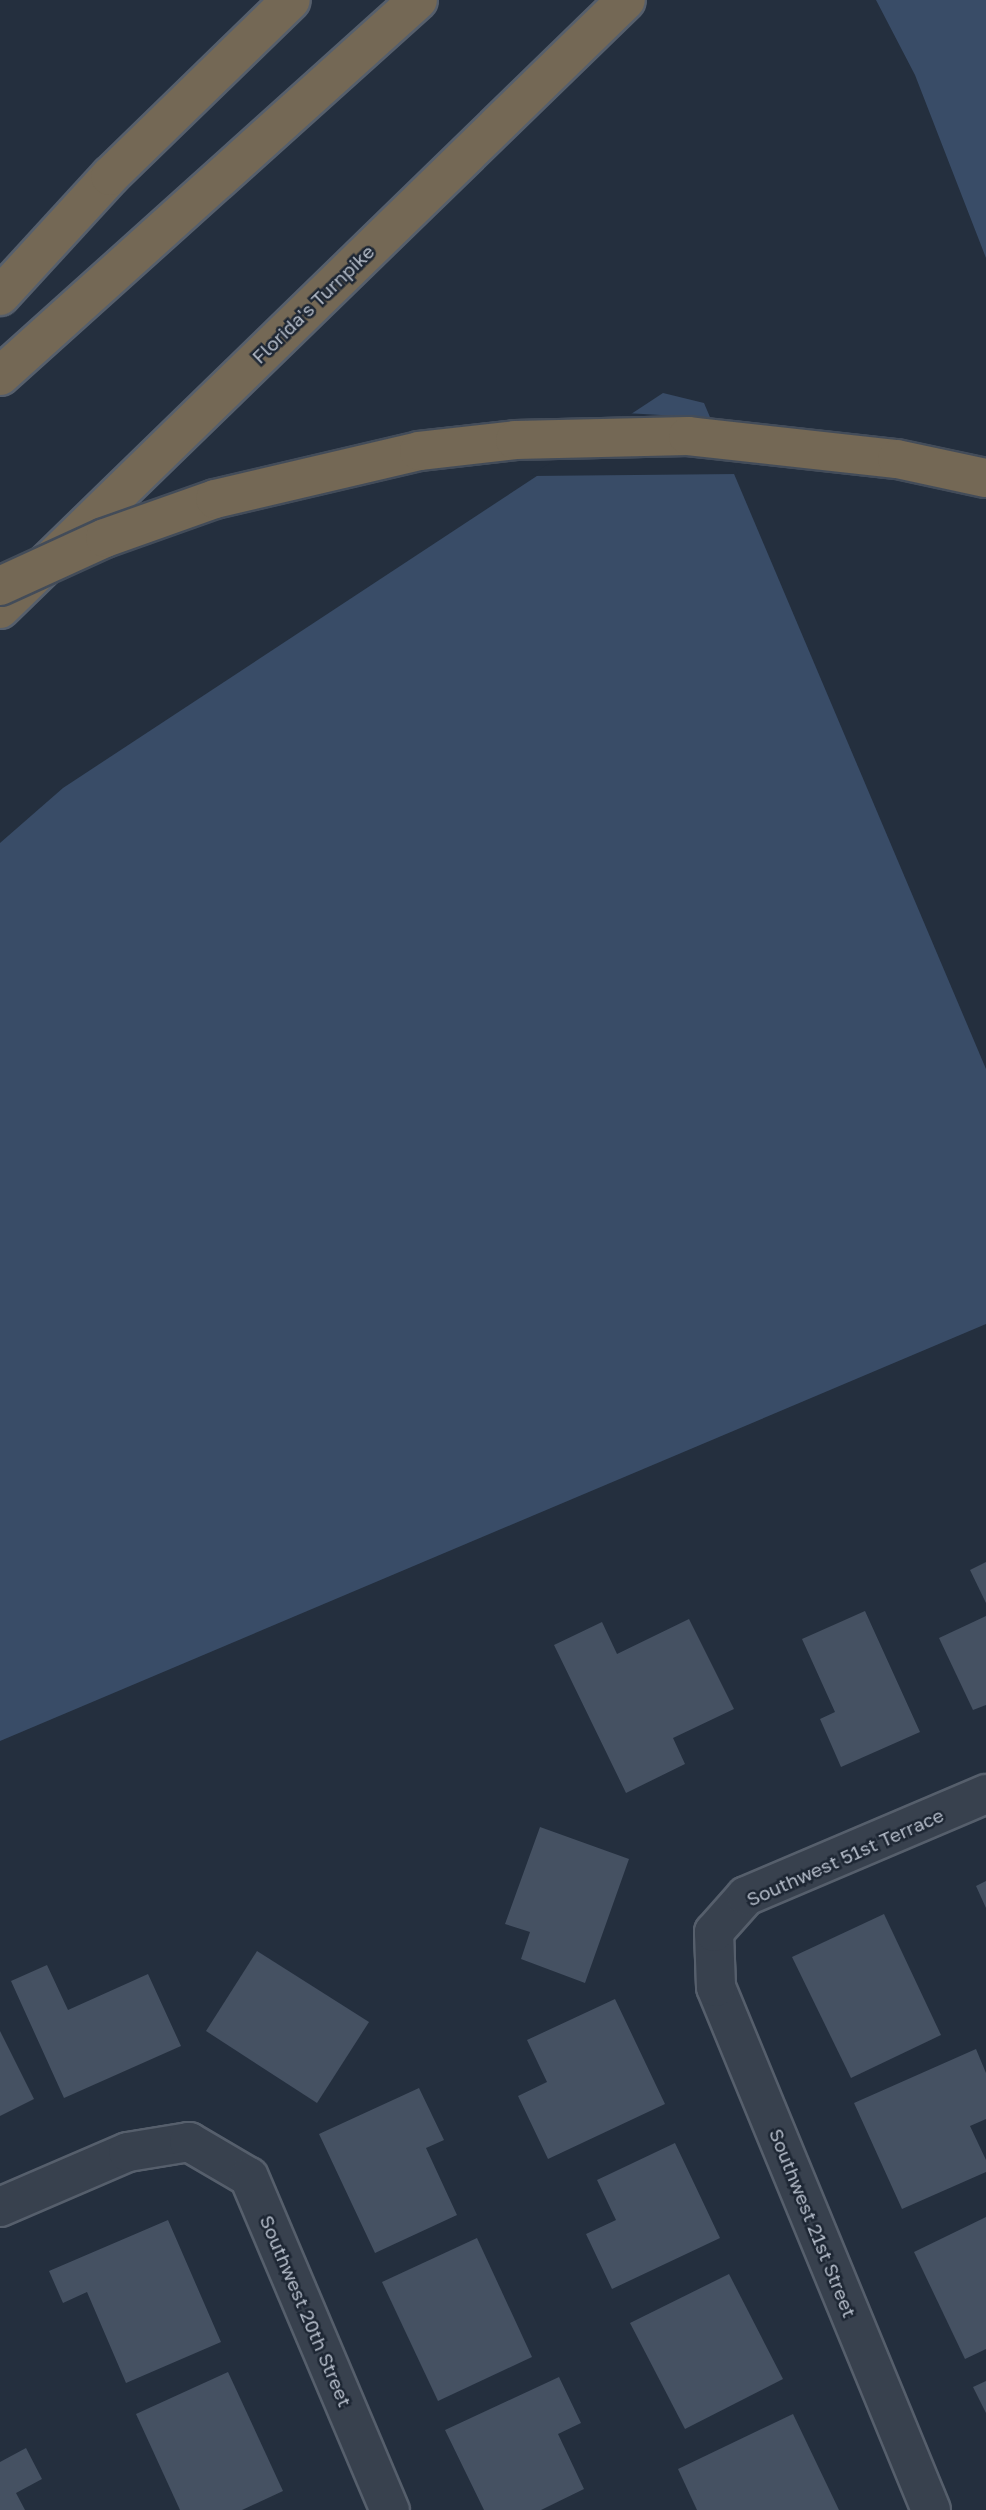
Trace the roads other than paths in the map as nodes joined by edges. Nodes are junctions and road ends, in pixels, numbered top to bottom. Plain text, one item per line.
1 (290, 0) edge
2 (418, 0) edge
3 (626, 0) edge
4 (0, 296) edge
5 (0, 376) edge
6 (986, 478) edge
7 (0, 586) edge
8 (0, 609) edge
9 (986, 1794) edge
10 (714, 1933) joint
11 (0, 2207) edge
12 (390, 2510) edge
13 (931, 2510) edge

1 - 4 highway
2 - 5 highway
3 - 8 highway, Florida's Turnpike
6 - 7 highway, bridge
9 - 10 street, Southwest 51st Terrace
10 - 13 street, Southwest 21st Street
11 - 12 street, Southwest 20th Street

